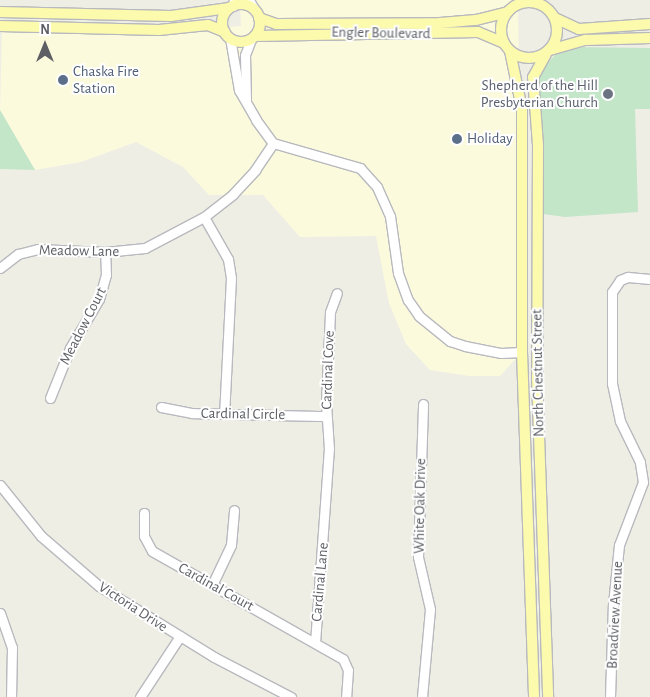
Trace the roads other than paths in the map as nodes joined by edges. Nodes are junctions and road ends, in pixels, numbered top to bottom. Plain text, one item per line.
1 (547, 0) edge
2 (518, 3) edge
3 (232, 5) edge
4 (254, 9) edge
5 (0, 12) edge
6 (507, 12) junction
7 (554, 15) junction
8 (650, 24) edge
9 (0, 26) edge
10 (227, 35) junction
11 (253, 38) junction
12 (650, 38) edge
13 (504, 43) junction
14 (510, 51) junction
15 (548, 52) junction
16 (246, 98) junction
17 (273, 143) junction
18 (204, 218) junction
19 (106, 252) junction
20 (0, 268) edge
21 (650, 279) edge
22 (337, 293) dead end
23 (522, 352) junction
24 (50, 398) dead end
25 (423, 404) dead end
26 (162, 406) dead end
27 (224, 414) junction
28 (326, 416) junction
29 (330, 449) joint
30 (0, 485) edge
31 (234, 510) dead end
32 (144, 513) dead end
33 (212, 585) junction
34 (0, 613) edge
35 (180, 636) junction
36 (315, 643) junction
37 (11, 697) edge
38 (140, 697) edge
39 (291, 697) edge
40 (346, 697) edge
41 (422, 697) edge
42 (534, 697) edge
43 (548, 697) edge
44 (610, 697) edge

1 - 7 main road
2 - 6 main road
2 - 7 main road
3 - 4 main road
3 - 5 main road
3 - 10 main road
4 - 6 main road, Engler Boulevard
4 - 11 main road
6 - 13 main road
7 - 8 main road
7 - 15 main road
9 - 10 main road
10 - 11 main road
10 - 16 street
11 - 13 main road, Engler Boulevard
11 - 16 street
12 - 15 main road
13 - 14 main road
14 - 15 main road
14 - 23 main road, North Chestnut Street
15 - 43 main road, North Chestnut Street
16 - 17 street
17 - 18 street, Meadow Lane
17 - 23 street
18 - 19 street, Meadow Lane
18 - 27 street
19 - 20 street, Meadow Lane
19 - 24 street, Meadow Court
21 - 44 street, Broadview Avenue
22 - 28 street, Cardinal Cove
23 - 42 main road, North Chestnut Street
25 - 41 street, White Oak Drive
26 - 27 street, Cardinal Circle
27 - 28 street, Cardinal Circle
28 - 29 street, Cardinal Cove
29 - 36 street, Cardinal Lane
30 - 35 street, Victoria Drive
31 - 33 street
32 - 33 street, Cardinal Court
33 - 36 street, Cardinal Court
34 - 37 street
35 - 38 street
35 - 39 street, Victoria Drive
36 - 40 street, Cardinal Lane

